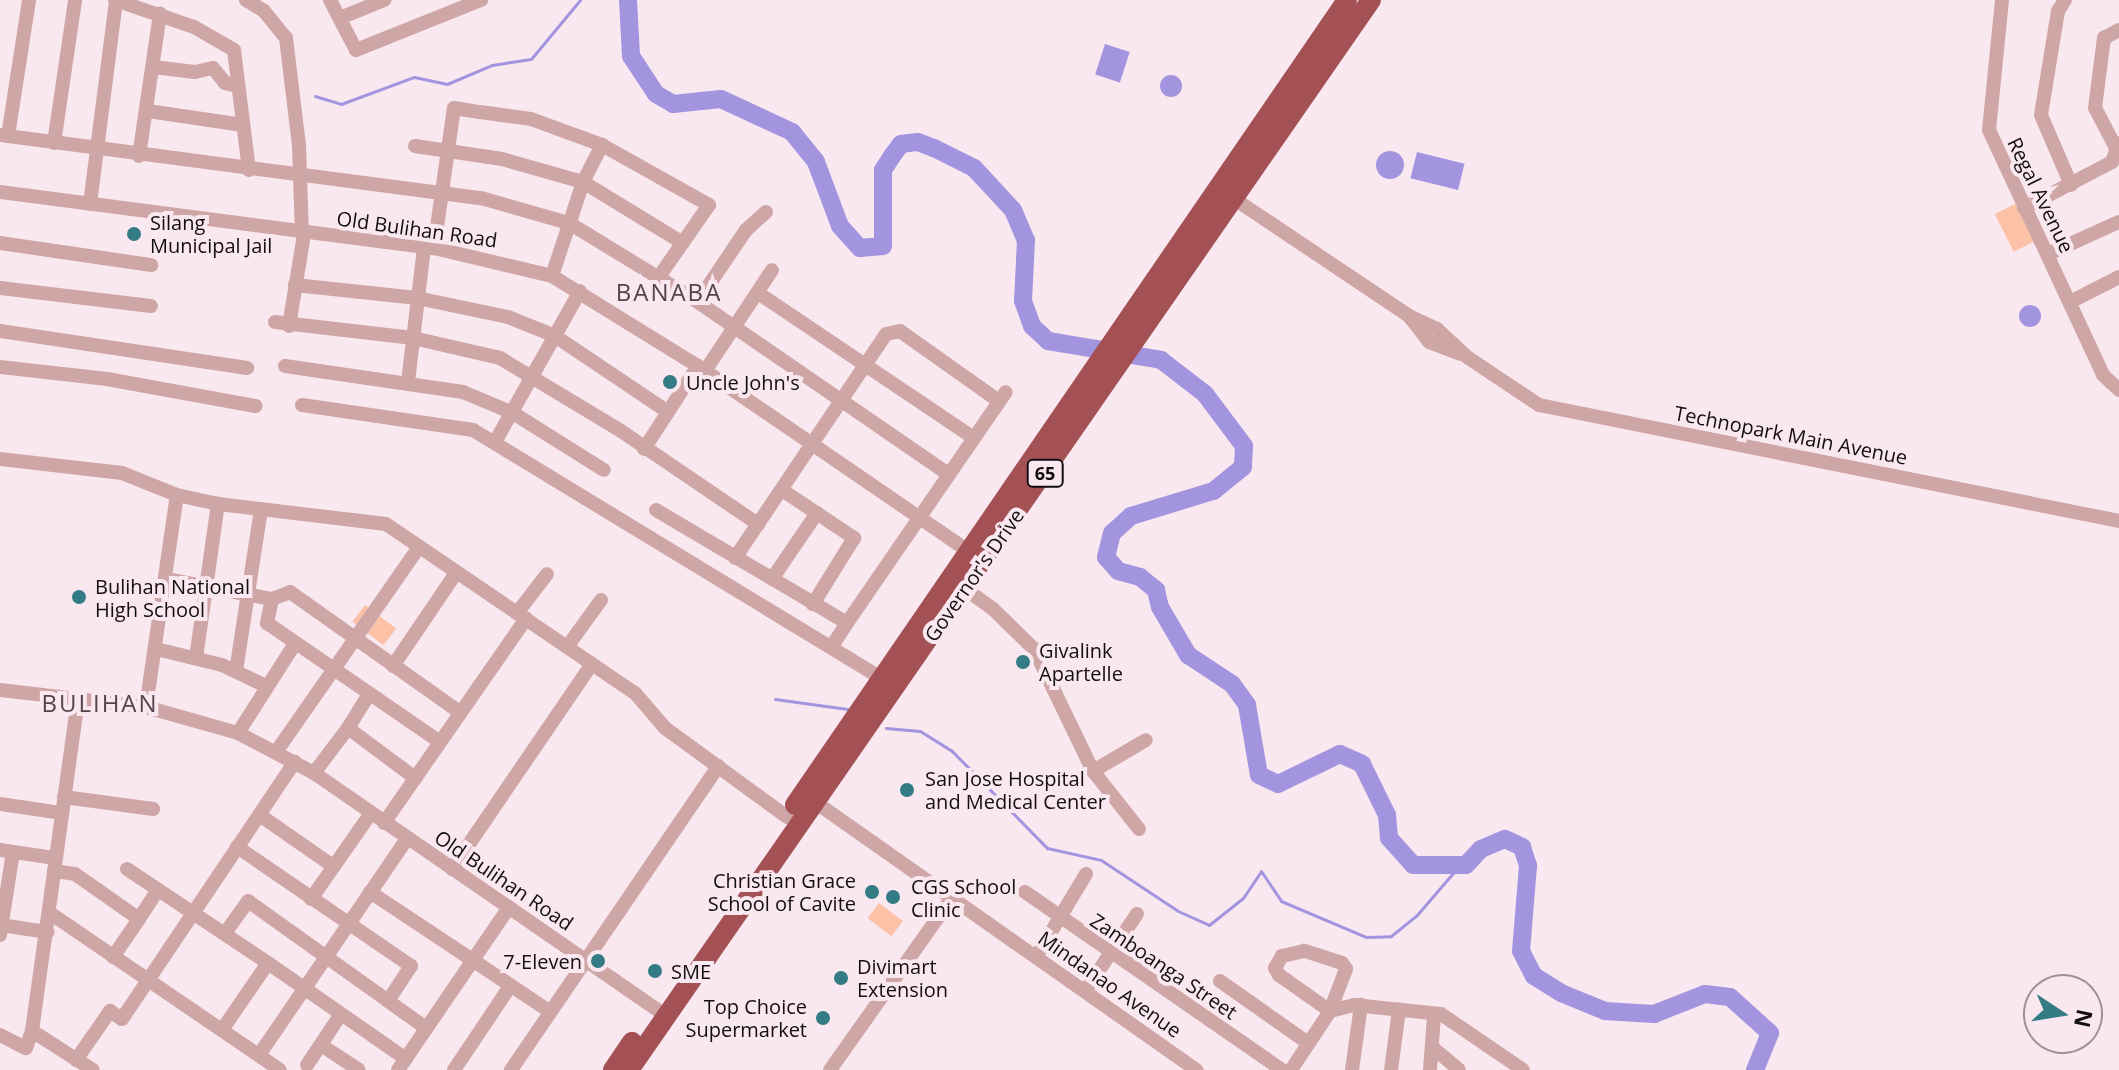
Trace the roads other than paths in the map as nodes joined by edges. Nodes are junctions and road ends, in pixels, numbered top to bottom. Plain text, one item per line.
1 (29, 0) edge
2 (75, 0) edge
3 (115, 0) edge
4 (246, 0) edge
5 (330, 0) edge
6 (481, 0) edge
7 (1347, 0) edge
8 (1371, 0) edge
9 (2002, 0) edge
10 (2065, 0) edge
11 (380, 1) edge
12 (160, 14) junction
13 (340, 18) junction
14 (2119, 30) edge
15 (153, 67) junction
16 (238, 86) junction
17 (148, 111) junction
18 (243, 125) junction
19 (4, 136) edge
20 (54, 143) junction
21 (602, 145) junction
22 (415, 146) dead end
23 (2118, 146) edge
24 (97, 147) junction
25 (448, 150) junction
26 (139, 156) junction
27 (249, 170) junction
28 (300, 175) junction
29 (583, 182) junction
30 (2071, 185) junction
31 (0, 192) edge
32 (1225, 192) junction
33 (441, 193) junction
34 (90, 204) junction
35 (2024, 208) junction
36 (766, 212) dead end
37 (2119, 222) edge
38 (569, 223) junction
39 (303, 234) junction
40 (0, 243) edge
41 (683, 243) junction
42 (429, 248) junction
43 (2048, 254) junction
44 (151, 265) dead end
45 (772, 270) dead end
46 (552, 276) junction
47 (658, 278) junction
48 (2118, 280) edge
49 (295, 285) junction
50 (0, 288) edge
51 (580, 291) junction
52 (758, 293) junction
53 (417, 298) junction
54 (698, 301) junction
55 (2070, 302) junction
56 (151, 306) dead end
57 (736, 327) junction
58 (0, 331) edge
59 (555, 336) junction
60 (413, 338) junction
61 (864, 363) junction
62 (285, 366) dead end
63 (0, 367) edge
64 (247, 368) dead end
65 (702, 369) junction
66 (535, 375) junction
67 (408, 382) junction
68 (2119, 390) edge
69 (838, 399) junction
70 (302, 405) dead end
71 (256, 406) dead end
72 (668, 412) junction
73 (513, 413) junction
74 (974, 438) junction
75 (495, 442) junction
76 (809, 444) junction
77 (644, 449) junction
78 (0, 459) edge
79 (604, 470) dead end
80 (948, 474) junction
81 (782, 490) junction
82 (177, 495) junction
83 (218, 504) junction
84 (261, 509) junction
85 (656, 510) dead end
86 (817, 513) junction
87 (920, 516) junction
88 (2119, 521) edge
89 (758, 524) junction
90 (419, 547) junction
91 (977, 556) junction
92 (735, 558) junction
93 (456, 573) junction
94 (547, 574) dead end
95 (166, 579) junction
96 (772, 579) junction
97 (958, 584) junction
98 (206, 585) junction
99 (248, 594) junction
100 (272, 599) junction
101 (601, 600) dead end
102 (813, 604) junction
103 (522, 616) junction
104 (847, 623) junction
105 (357, 639) junction
106 (294, 645) junction
107 (832, 646) junction
108 (567, 647) junction
109 (156, 649) junction
110 (196, 658) junction
111 (592, 664) junction
112 (393, 666) junction
113 (236, 671) junction
114 (335, 672) junction
115 (882, 679) junction
116 (266, 686) junction
117 (0, 690) edge
118 (369, 694) junction
119 (78, 699) junction
120 (146, 707) junction
121 (461, 713) junction
122 (348, 728) junction
123 (238, 733) junction
124 (1146, 740) dead end
125 (440, 742) junction
126 (276, 752) junction
127 (295, 762) junction
128 (718, 766) junction
129 (1093, 771) junction
130 (314, 773) junction
131 (415, 778) junction
132 (64, 797) junction
133 (809, 797) junction
134 (0, 804) edge
135 (153, 809) dead end
136 (62, 813) junction
137 (371, 813) junction
138 (261, 816) junction
139 (787, 817) junction
140 (384, 823) junction
141 (1139, 829) dead end
142 (407, 839) junction
143 (237, 847) junction
144 (6, 851) edge
145 (54, 864) junction
146 (333, 866) junction
147 (127, 869) dead end
148 (452, 869) junction
149 (1086, 874) dead end
150 (158, 890) junction
151 (370, 892) junction
152 (1025, 892) dead end
153 (952, 898) junction
154 (311, 899) junction
155 (509, 907) junction
156 (50, 913) junction
157 (192, 913) junction
158 (1137, 914) dead end
159 (1058, 917) junction
160 (139, 919) junction
161 (348, 923) junction
162 (1, 930) edge
163 (47, 932) junction
164 (225, 933) junction
165 (1109, 954) junction
166 (326, 956) junction
167 (113, 957) junction
168 (1036, 957) junction
169 (585, 958) junction
170 (472, 960) junction
171 (268, 963) junction
172 (147, 980) junction
173 (1220, 981) dead end
174 (511, 985) junction
175 (305, 988) junction
176 (1085, 991) junction
177 (388, 1001) junction
178 (1361, 1005) junction
179 (1399, 1010) junction
180 (549, 1011) junction
181 (1330, 1011) junction
182 (661, 1012) junction
183 (341, 1014) junction
184 (1434, 1015) junction
185 (426, 1028) junction
186 (222, 1030) junction
187 (32, 1031) junction
188 (0, 1035) edge
189 (1308, 1043) junction
190 (321, 1045) junction
191 (1432, 1047) junction
192 (259, 1055) junction
193 (76, 1060) junction
194 (402, 1064) edge
195 (307, 1065) dead end
196 (93, 1070) edge
197 (280, 1070) edge
198 (359, 1070) edge
199 (454, 1070) edge
200 (511, 1070) edge
201 (613, 1070) edge
202 (629, 1070) edge
203 (830, 1070) edge
204 (1197, 1070) edge
205 (1282, 1070) edge
206 (1291, 1070) edge
207 (1352, 1070) edge
208 (1391, 1070) edge
209 (1430, 1070) edge
210 (1459, 1070) edge
211 (1523, 1070) edge

1 - 19 street
2 - 20 street
3 - 12 street
3 - 24 street
4 - 28 street
5 - 13 street
6 - 13 street
7 - 32 highway, Governor's Drive / 65
8 - 32 highway, Governor's Drive / 65
9 - 35 street, Regal Avenue
10 - 30 street
11 - 13 street
12 - 15 street
12 - 16 street
14 - 23 street
15 - 16 street
15 - 17 street
16 - 18 street
17 - 18 street
17 - 26 street
18 - 27 street
19 - 20 street
20 - 24 street
21 - 25 street
21 - 29 street
21 - 41 street
22 - 25 street
23 - 30 street
24 - 26 street
24 - 34 street
25 - 29 street
25 - 33 street
26 - 27 street
27 - 28 street
28 - 33 street
28 - 39 street
29 - 38 street
29 - 41 street
30 - 35 street
31 - 34 street, Old Bulihan Road
32 - 88 street, Technopark Main Avenue
32 - 91 highway, Governor's Drive / 65
33 - 38 street
33 - 42 street
34 - 39 street, Old Bulihan Road
35 - 43 street, Regal Avenue
36 - 54 street
37 - 43 street
38 - 46 street
38 - 47 street
39 - 42 street, Old Bulihan Road
39 - 49 street
40 - 44 street
41 - 47 street
42 - 46 street, Old Bulihan Road
42 - 53 street
43 - 55 street, Regal Avenue
45 - 52 street
46 - 51 street, Old Bulihan Road
47 - 54 street
48 - 55 street
49 - 53 street
49 - 60 street
50 - 56 street
51 - 59 street
51 - 65 street, Old Bulihan Road
52 - 57 street
52 - 61 street
53 - 59 street
53 - 60 street
54 - 57 street
55 - 68 street, Regal Avenue
57 - 65 street
57 - 69 street
58 - 64 street
59 - 66 street
59 - 72 street
60 - 66 street
60 - 67 street
61 - 69 street
61 - 74 street
61 - 74 street
62 - 67 street
63 - 71 street
65 - 72 street
65 - 76 street, Old Bulihan Road
66 - 73 street
66 - 77 street
67 - 73 street
69 - 76 street
69 - 80 street
70 - 75 street
72 - 77 street
73 - 75 street
73 - 79 street
74 - 80 street
75 - 107 street
76 - 81 street
76 - 87 street, Old Bulihan Road
77 - 89 street
78 - 82 street
80 - 87 street
81 - 86 street
81 - 89 street
82 - 83 street
82 - 95 street
83 - 84 street
83 - 98 street
84 - 90 street
84 - 99 street
85 - 92 street
86 - 96 street
86 - 102 street
87 - 91 street, Old Bulihan Road
87 - 104 street
89 - 92 street
90 - 93 street
90 - 105 street
91 - 97 highway, Governor's Drive / 65
92 - 96 street
93 - 103 street
93 - 112 street
94 - 103 street
95 - 98 street
95 - 109 street
96 - 102 street
97 - 115 highway, Governor's Drive / 65
97 - 129 street
97 - 133 highway, Governor's Drive / 65
98 - 99 street
98 - 110 street
99 - 100 street
99 - 113 street
100 - 105 street
100 - 106 street
101 - 108 street
102 - 104 street
103 - 108 street
103 - 121 street
104 - 107 street
105 - 112 street
105 - 114 street
106 - 114 street
106 - 116 street
107 - 115 street
108 - 111 street
109 - 110 street
109 - 120 street
110 - 113 street
111 - 128 street
111 - 148 street
112 - 121 street
113 - 116 street
114 - 118 street
114 - 126 street
115 - 133 highway, Governor's Drive / 65
116 - 123 street
117 - 119 street, Old Bulihan Road
118 - 122 street
118 - 125 street
119 - 120 street, Old Bulihan Road
119 - 132 street
120 - 123 street, Old Bulihan Road
121 - 125 street
122 - 130 street
122 - 131 street
123 - 126 street, Old Bulihan Road
124 - 129 street
125 - 131 street
126 - 127 street, Old Bulihan Road
127 - 130 street, Old Bulihan Road
127 - 138 street
128 - 139 street
128 - 169 street
129 - 141 street
130 - 137 street, Old Bulihan Road
131 - 140 street
132 - 135 street
132 - 136 street
133 - 139 highway, Governor's Drive / 65
133 - 153 street, Mindanao Avenue
133 - 182 highway, Governor's Drive / 65
134 - 136 street
136 - 145 street
137 - 140 street, Old Bulihan Road
137 - 146 street
138 - 143 street
138 - 146 street
139 - 182 highway, Governor's Drive / 65
140 - 142 street, Old Bulihan Road
142 - 148 street, Old Bulihan Road
142 - 151 street
143 - 154 street
143 - 157 street
144 - 145 street
144 - 162 street
145 - 156 street
145 - 160 street
146 - 154 street
147 - 150 street
148 - 155 street, Old Bulihan Road
149 - 159 street
150 - 157 street
150 - 160 street
151 - 161 street
151 - 170 street
152 - 159 street, Zamboanga Street
153 - 168 street, Mindanao Avenue
153 - 203 street
154 - 161 street
155 - 169 street, Old Bulihan Road
155 - 170 street
156 - 163 street
156 - 167 street
157 - 164 street
157 - 172 street
158 - 165 street
159 - 165 street, Zamboanga Street
159 - 168 street
160 - 167 street
161 - 166 street
161 - 177 street
162 - 163 street
163 - 187 street
164 - 166 street
164 - 171 street
165 - 176 street
165 - 205 street, Zamboanga Street
166 - 175 street
166 - 177 street
167 - 172 street
168 - 176 street, Mindanao Avenue
169 - 180 street
169 - 182 street, Old Bulihan Road
170 - 174 street
170 - 185 street
171 - 175 street
171 - 186 street
172 - 186 street
172 - 193 street
173 - 189 street
174 - 180 street
174 - 199 street
175 - 183 street
175 - 192 street
176 - 204 street, Mindanao Avenue
177 - 185 street
178 - 179 street
178 - 181 street
178 - 207 street
179 - 184 street
179 - 208 street
180 - 200 street
181 - 181 street
181 - 189 street
182 - 201 highway, Governor's Drive / 65
182 - 202 highway, Governor's Drive / 65
183 - 190 street
183 - 194 street
184 - 191 street
184 - 211 street
185 - 194 street
186 - 192 street
187 - 188 street
187 - 193 street
189 - 206 street
190 - 195 street
190 - 198 street
191 - 209 street
191 - 210 street
192 - 197 street
193 - 196 street

